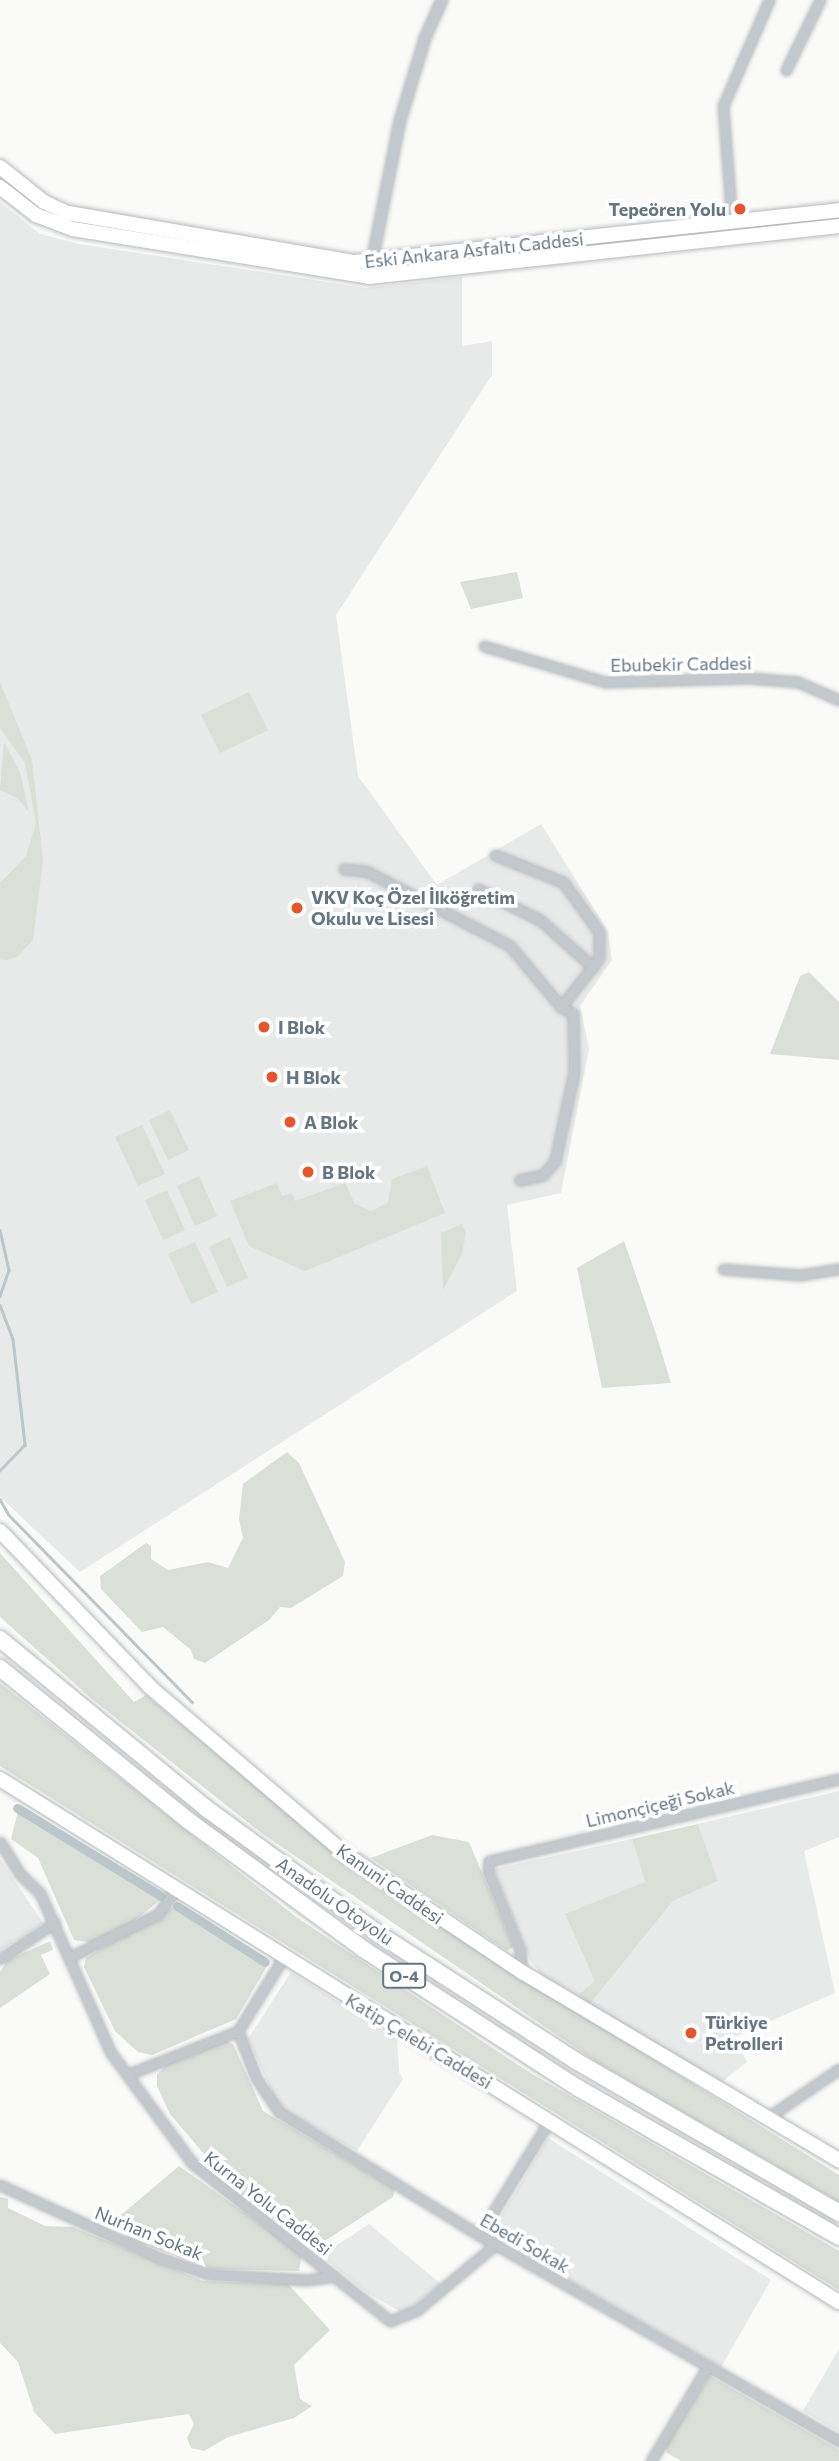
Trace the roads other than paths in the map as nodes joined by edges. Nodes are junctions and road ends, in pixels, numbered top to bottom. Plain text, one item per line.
1 (442, 0) edge
2 (769, 0) edge
3 (820, 0) edge
4 (786, 70) dead end
5 (0, 167) edge
6 (0, 187) edge
7 (839, 210) edge
8 (732, 223) junction
9 (839, 226) edge
10 (370, 270) junction
11 (484, 646) dead end
12 (839, 700) edge
13 (495, 855) dead end
14 (344, 869) dead end
15 (478, 889) dead end
16 (593, 967) junction
17 (561, 1007) junction
18 (520, 1180) dead end
19 (723, 1269) dead end
20 (839, 1269) edge
21 (0, 1531) edge
22 (0, 1639) edge
23 (0, 1668) edge
24 (0, 1779) edge
25 (839, 1779) edge
26 (0, 1842) edge
27 (176, 1889) junction
28 (55, 1922) junction
29 (70, 1957) junction
30 (283, 1958) junction
31 (0, 1959) edge
32 (522, 1972) junction
33 (238, 2031) junction
34 (839, 2068) edge
35 (130, 2074) junction
36 (771, 2116) junction
37 (549, 2121) junction
38 (839, 2160) edge
39 (0, 2185) edge
40 (839, 2213) edge
41 (479, 2235) junction
42 (839, 2237) edge
43 (496, 2244) junction
44 (334, 2277) junction
45 (839, 2302) edge
46 (708, 2366) junction
47 (839, 2441) edge
48 (655, 2459) edge

1 - 10 street
2 - 8 street
3 - 4 street
5 - 10 main road, Eski Ankara Asfaltı Caddesi
6 - 10 main road, Eski Ankara Asfaltı Caddesi
7 - 8 main road, Eski Ankara Asfaltı Caddesi
8 - 10 main road, Eski Ankara Asfaltı Caddesi
9 - 10 main road, Eski Ankara Asfaltı Caddesi
11 - 12 street, Ebubekir Caddesi
13 - 16 street
14 - 17 street
15 - 16 street
16 - 17 street
17 - 18 street
19 - 20 street
21 - 32 main road, Kanuni Caddesi
22 - 40 highway, Anadolu Otoyolu / O-4
23 - 42 highway, Anadolu Otoyolu / O-4
24 - 27 main road, Katip Çelebi Caddesi
25 - 32 street, Limonçiçeği Sokak
26 - 28 street, Kurna Yolu Caddesi
27 - 29 street
27 - 30 main road, Katip Çelebi Caddesi
28 - 29 street, Kurna Yolu Caddesi
28 - 31 street
29 - 35 street, Kurna Yolu Caddesi
30 - 33 street
30 - 37 main road, Katip Çelebi Caddesi
32 - 36 main road, Kanuni Caddesi
33 - 35 street
33 - 41 street, Ebedi Sokak
34 - 36 street
35 - 44 street, Kurna Yolu Caddesi
36 - 38 main road, Kanuni Caddesi
37 - 41 street
37 - 45 main road, Katip Çelebi Caddesi
39 - 44 street, Nurhan Sokak
41 - 43 street, Ebedi Sokak
43 - 44 street, Kurna Yolu Caddesi
43 - 46 street, Ebedi Sokak
46 - 47 street, Ebedi Sokak
46 - 48 street

